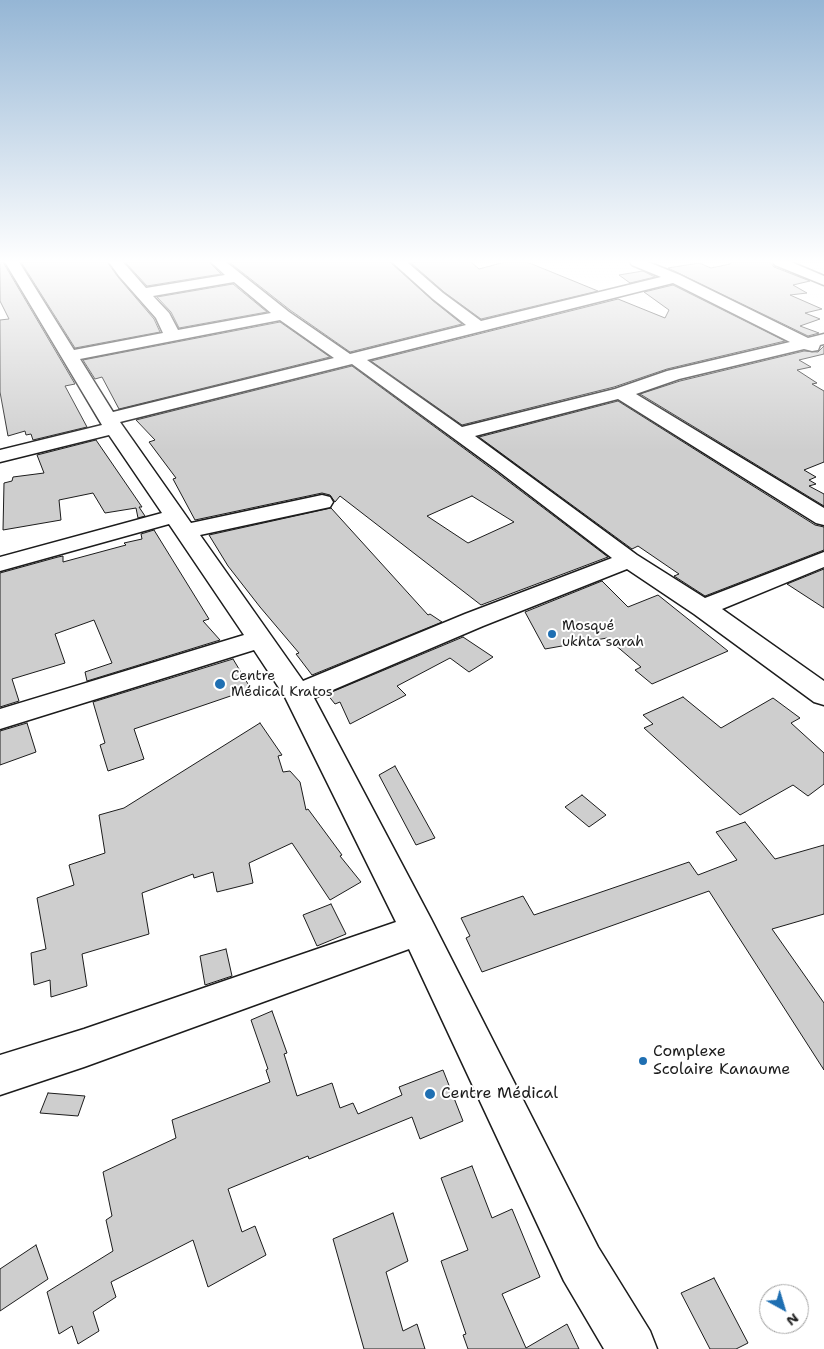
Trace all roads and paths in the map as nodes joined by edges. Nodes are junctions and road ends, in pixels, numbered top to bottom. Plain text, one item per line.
1 (51, 325) edge
2 (167, 325) edge
3 (228, 325) edge
4 (298, 325) edge
5 (476, 325) edge
6 (490, 325) edge
7 (767, 325) edge
8 (480, 328) junction
9 (172, 335) junction
10 (824, 339) edge
11 (806, 343) junction
12 (824, 353) edge
13 (70, 356) junction
14 (351, 359) junction
15 (621, 393) junction
16 (111, 423) junction
17 (458, 434) junction
18 (0, 456) edge
19 (322, 502) dead end
20 (824, 518) edge
21 (181, 524) junction
22 (824, 559) edge
23 (629, 560) junction
24 (0, 564) edge
25 (703, 608) junction
26 (260, 640) junction
27 (298, 694) junction
28 (824, 695) edge
29 (0, 719) edge
30 (418, 930) junction
31 (0, 1075) edge
32 (632, 1349) edge

1 - 13 street
2 - 9 street
3 - 9 street
4 - 14 street
5 - 8 street
6 - 8 street
7 - 11 street
8 - 14 street
9 - 13 street
10 - 11 street
11 - 12 street
11 - 15 street
13 - 16 street
14 - 16 street
14 - 17 street
15 - 17 street
15 - 20 street
16 - 18 street
16 - 21 street
17 - 23 street
19 - 21 street
21 - 24 street
21 - 26 street
22 - 25 street
23 - 25 street
23 - 27 street
25 - 28 street
26 - 27 street
26 - 29 street
27 - 30 street
30 - 31 street
30 - 32 street

